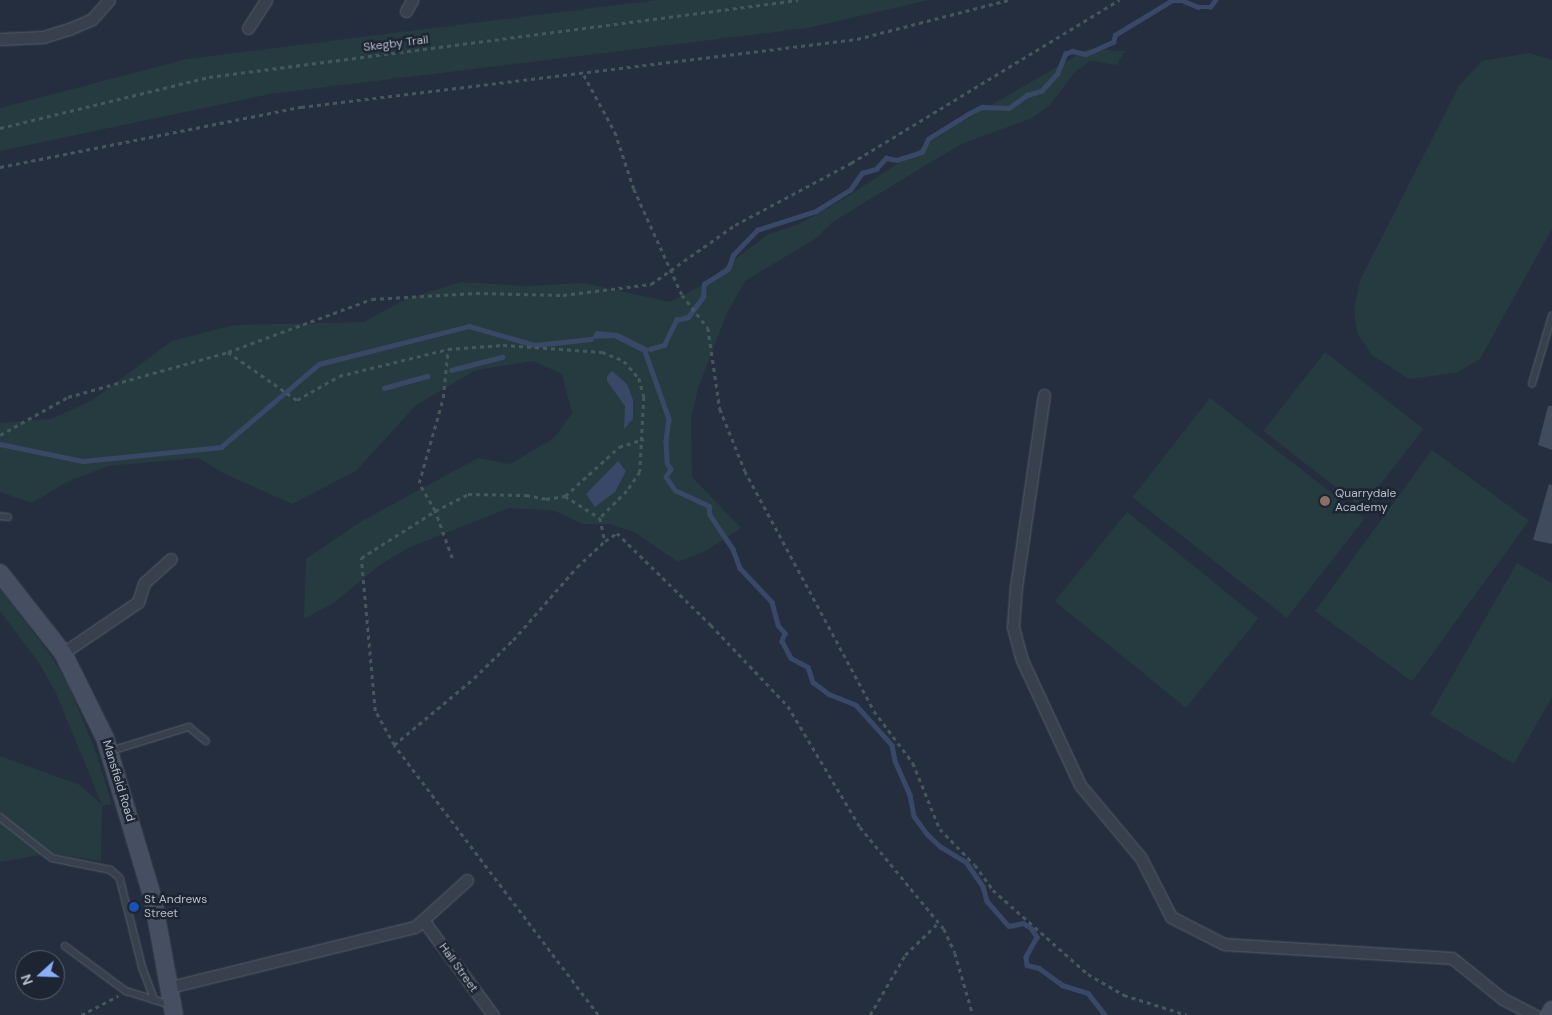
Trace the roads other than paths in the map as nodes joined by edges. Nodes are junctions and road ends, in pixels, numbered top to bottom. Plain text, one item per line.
1 (109, 0) edge
2 (266, 0) edge
3 (248, 28) dead end
4 (0, 39) edge
5 (1552, 316) edge
6 (1549, 338) edge
7 (1532, 384) dead end
8 (1044, 395) dead end
9 (0, 516) edge
10 (8, 517) dead end
11 (171, 559) dead end
12 (0, 573) edge
13 (63, 653) junction
14 (206, 741) dead end
15 (109, 751) junction
16 (0, 817) edge
17 (467, 880) dead end
18 (423, 920) junction
19 (65, 946) dead end
20 (170, 987) junction
21 (155, 1000) junction
22 (173, 1010) edge
23 (1552, 1010) edge
24 (493, 1015) edge
25 (1534, 1015) edge
26 (1549, 1015) edge

1 - 4 street
2 - 3 street
5 - 6 lane
6 - 7 lane
8 - 25 street
9 - 10 lane
11 - 13 street
12 - 13 main road, Mansfield Road
13 - 15 main road, Mansfield Road
14 - 15 lane
15 - 20 main road, Mansfield Road
16 - 21 lane
17 - 18 street
18 - 20 street
18 - 24 street, Hall Street
19 - 21 lane
20 - 22 main road, Mansfield Road
21 - 22 lane
23 - 26 main road

